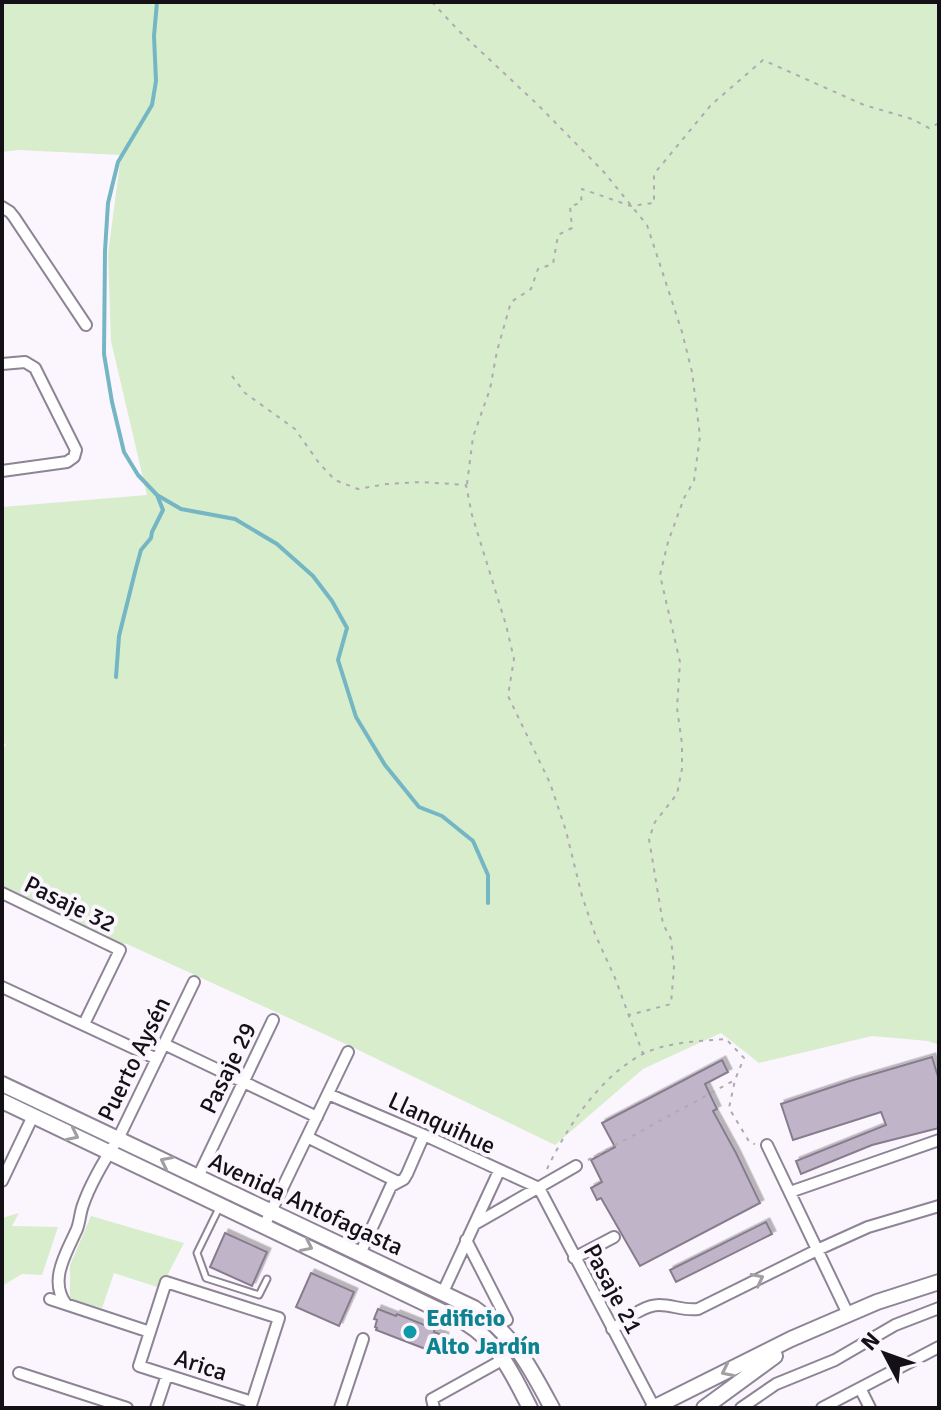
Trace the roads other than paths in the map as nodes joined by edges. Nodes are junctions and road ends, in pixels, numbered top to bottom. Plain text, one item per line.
1 (2, 207) edge
2 (86, 325) dead end
3 (2, 364) edge
4 (2, 470) edge
5 (2, 893) edge
6 (194, 982) dead end
7 (2, 987) edge
8 (273, 1020) dead end
9 (84, 1024) junction
10 (164, 1044) junction
11 (348, 1052) dead end
12 (157, 1059) junction
13 (243, 1081) junction
14 (2, 1084) edge
15 (328, 1094) junction
16 (2, 1101) edge
17 (33, 1116) junction
18 (317, 1117) junction
19 (424, 1135) junction
20 (307, 1137) junction
21 (118, 1139) junction
22 (939, 1140) edge
23 (767, 1145) road end
24 (109, 1152) junction
25 (576, 1166) road end
26 (499, 1171) junction
27 (198, 1177) junction
28 (2, 1181) edge
29 (398, 1182) junction
30 (539, 1188) junction
31 (790, 1192) junction
32 (220, 1205) junction
33 (939, 1206) edge
34 (268, 1219) junction
35 (474, 1225) junction
36 (614, 1237) dead end
37 (466, 1240) junction
38 (817, 1250) junction
39 (360, 1254) junction
40 (574, 1258) junction
41 (267, 1279) dead end
42 (939, 1282) edge
43 (443, 1292) junction
44 (50, 1299) dead end
45 (66, 1304) junction
46 (939, 1308) edge
47 (848, 1314) junction
48 (507, 1320) dead end
49 (823, 1326) junction
50 (612, 1329) junction
51 (150, 1332) junction
52 (363, 1339) dead end
53 (939, 1347) edge
54 (504, 1359) junction
55 (19, 1373) dead end
56 (167, 1375) junction
57 (437, 1382) dead end
58 (860, 1388) junction
59 (842, 1403) edge
60 (251, 1405) edge
61 (432, 1405) edge
62 (127, 1408) edge
63 (156, 1408) edge
64 (340, 1408) edge
65 (530, 1408) edge
66 (552, 1408) edge
67 (653, 1408) edge
68 (704, 1408) edge
69 (741, 1408) edge
70 (822, 1408) edge
71 (870, 1408) edge

1 - 2 street
3 - 4 street
5 - 9 street, Pasaje 32
6 - 10 street, Puerto Aysén
7 - 9 street
8 - 13 street, Pasaje 29
9 - 12 street
10 - 12 street, Puerto Aysén
10 - 13 street
11 - 15 street
12 - 21 street, Puerto Aysén
13 - 18 street
13 - 27 street, Pasaje 29
14 - 21 street, Avenida Antofagasta
15 - 18 street
15 - 19 street, Llanquihue
16 - 17 street, Avenida Antofagasta
17 -> 24 street, Avenida Antofagasta
17 - 28 street
18 - 20 street
19 - 26 street, Llanquihue
19 - 29 street
20 - 29 street
20 - 34 street
21 - 24 street, Puerto Aysén
27 -> 21 street, Avenida Antofagasta
22 - 31 street
23 - 31 street
24 - 32 street, Avenida Antofagasta
24 - 45 street, Puerto Aysén
25 - 30 street
26 - 30 street, Llanquihue
26 - 35 street
27 - 34 street, Avenida Antofagasta
29 - 39 street
30 - 35 street
30 - 40 street, Pasaje 21
31 - 38 street
32 - 34 street, Avenida Antofagasta
32 - 41 lane
33 - 38 street
34 - 39 street, Avenida Antofagasta
34 -> 54 street, Avenida Antofagasta
35 - 37 street
36 - 40 street
37 - 43 street
37 - 48 street
38 - 47 street
50 -> 38 street
39 - 43 street, Avenida Antofagasta
40 - 50 street, Pasaje 21
42 - 47 street
43 - 66 street, Avenida Antofagasta
44 - 45 street
45 - 51 street
46 - 69 street
47 - 49 street
49 -> 67 street
49 - 68 street
50 - 67 street, Pasaje 21
51 - 56 street, Arica
51 - 60 street
52 - 64 street
53 - 58 street
54 - 61 street
54 - 65 street, Avenida Antofagasta
55 - 62 street
56 - 60 street, Arica
56 - 63 street
57 - 61 street
58 - 59 street
58 - 71 street
59 - 70 street

